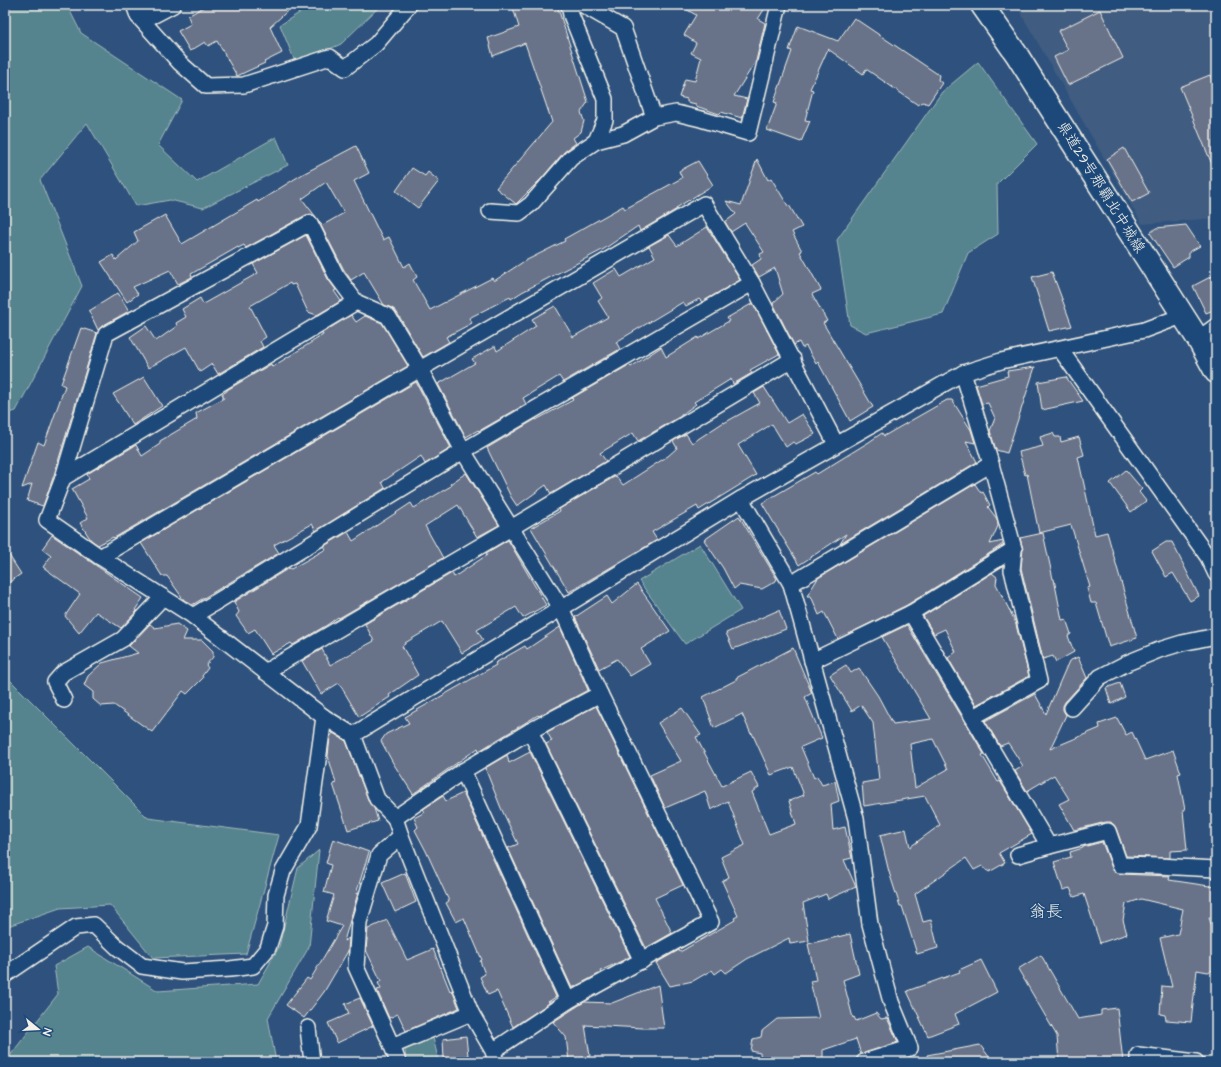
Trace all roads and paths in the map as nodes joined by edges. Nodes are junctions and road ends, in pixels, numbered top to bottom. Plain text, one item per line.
1 (173, 5) edge
2 (409, 5) edge
3 (569, 5) edge
4 (583, 5) edge
5 (779, 5) edge
6 (982, 5) edge
7 (136, 11) edge
8 (654, 117) junction
9 (596, 140) junction
10 (490, 211) dead end
11 (752, 283) junction
12 (356, 302) junction
13 (1182, 316) junction
14 (1216, 326) edge
15 (1198, 339) junction
16 (1060, 349) junction
17 (793, 359) junction
18 (420, 369) junction
19 (1216, 372) edge
20 (962, 373) junction
21 (836, 444) junction
22 (463, 451) junction
23 (992, 464) junction
24 (63, 478) junction
25 (741, 500) junction
26 (511, 528) junction
27 (1014, 549) junction
28 (100, 558) junction
29 (1216, 574) edge
30 (791, 584) junction
31 (163, 597) junction
32 (561, 608) junction
33 (911, 613) junction
34 (193, 616) junction
35 (1216, 636) edge
36 (812, 661) junction
37 (265, 672) junction
38 (600, 694) junction
39 (64, 700) dead end
40 (1072, 708) dead end
41 (324, 717) junction
42 (973, 717) junction
43 (530, 731) junction
44 (353, 735) junction
45 (463, 771) junction
46 (395, 818) junction
47 (401, 836) junction
48 (1049, 846) junction
49 (1018, 856) dead end
50 (1216, 869) edge
51 (642, 961) junction
52 (5, 975) edge
53 (568, 1001) junction
54 (471, 1013) junction
55 (308, 1028) dead end
56 (392, 1046) junction
57 (494, 1056) edge
58 (312, 1062) edge
59 (398, 1062) edge
60 (864, 1062) edge
61 (1138, 1062) edge
62 (1196, 1062) edge

1 - 7 street
2 - 7 street
3 - 9 street
4 - 8 street
5 - 8 street
6 - 13 main road, 県道29号那覇北中城線
8 - 9 street
9 - 10 street
11 - 17 street
11 - 18 street
11 - 22 street
12 - 18 street
12 - 24 street
12 - 24 street
13 - 15 main road, 県道29号那覇北中城線
13 - 16 street
14 - 15 street
15 - 19 main road, 県道29号那覇北中城線
16 - 20 street
16 - 29 street
17 - 21 street
17 - 26 street
18 - 22 street
18 - 28 street
20 - 21 street
20 - 23 street
21 - 25 street
22 - 26 street
22 - 34 street
23 - 27 street
23 - 30 street
24 - 28 street
25 - 30 street
25 - 32 street
26 - 32 street
26 - 37 street
27 - 33 street
27 - 42 street
28 - 31 street
30 - 36 street
31 - 34 street
31 - 39 street
32 - 38 street
32 - 44 street
33 - 36 street
33 - 42 street
34 - 37 street
35 - 40 street
36 - 60 street
37 - 41 street
38 - 43 street
38 - 51 street
41 - 44 street
41 - 52 street
42 - 48 street
43 - 45 street
43 - 51 street
44 - 46 street
45 - 46 street
45 - 53 street
46 - 47 street
47 - 54 street
47 - 56 street
48 - 49 street
48 - 50 street
51 - 53 street
53 - 57 street
54 - 56 street
54 - 57 street
55 - 58 street
56 - 59 street
61 - 62 street

